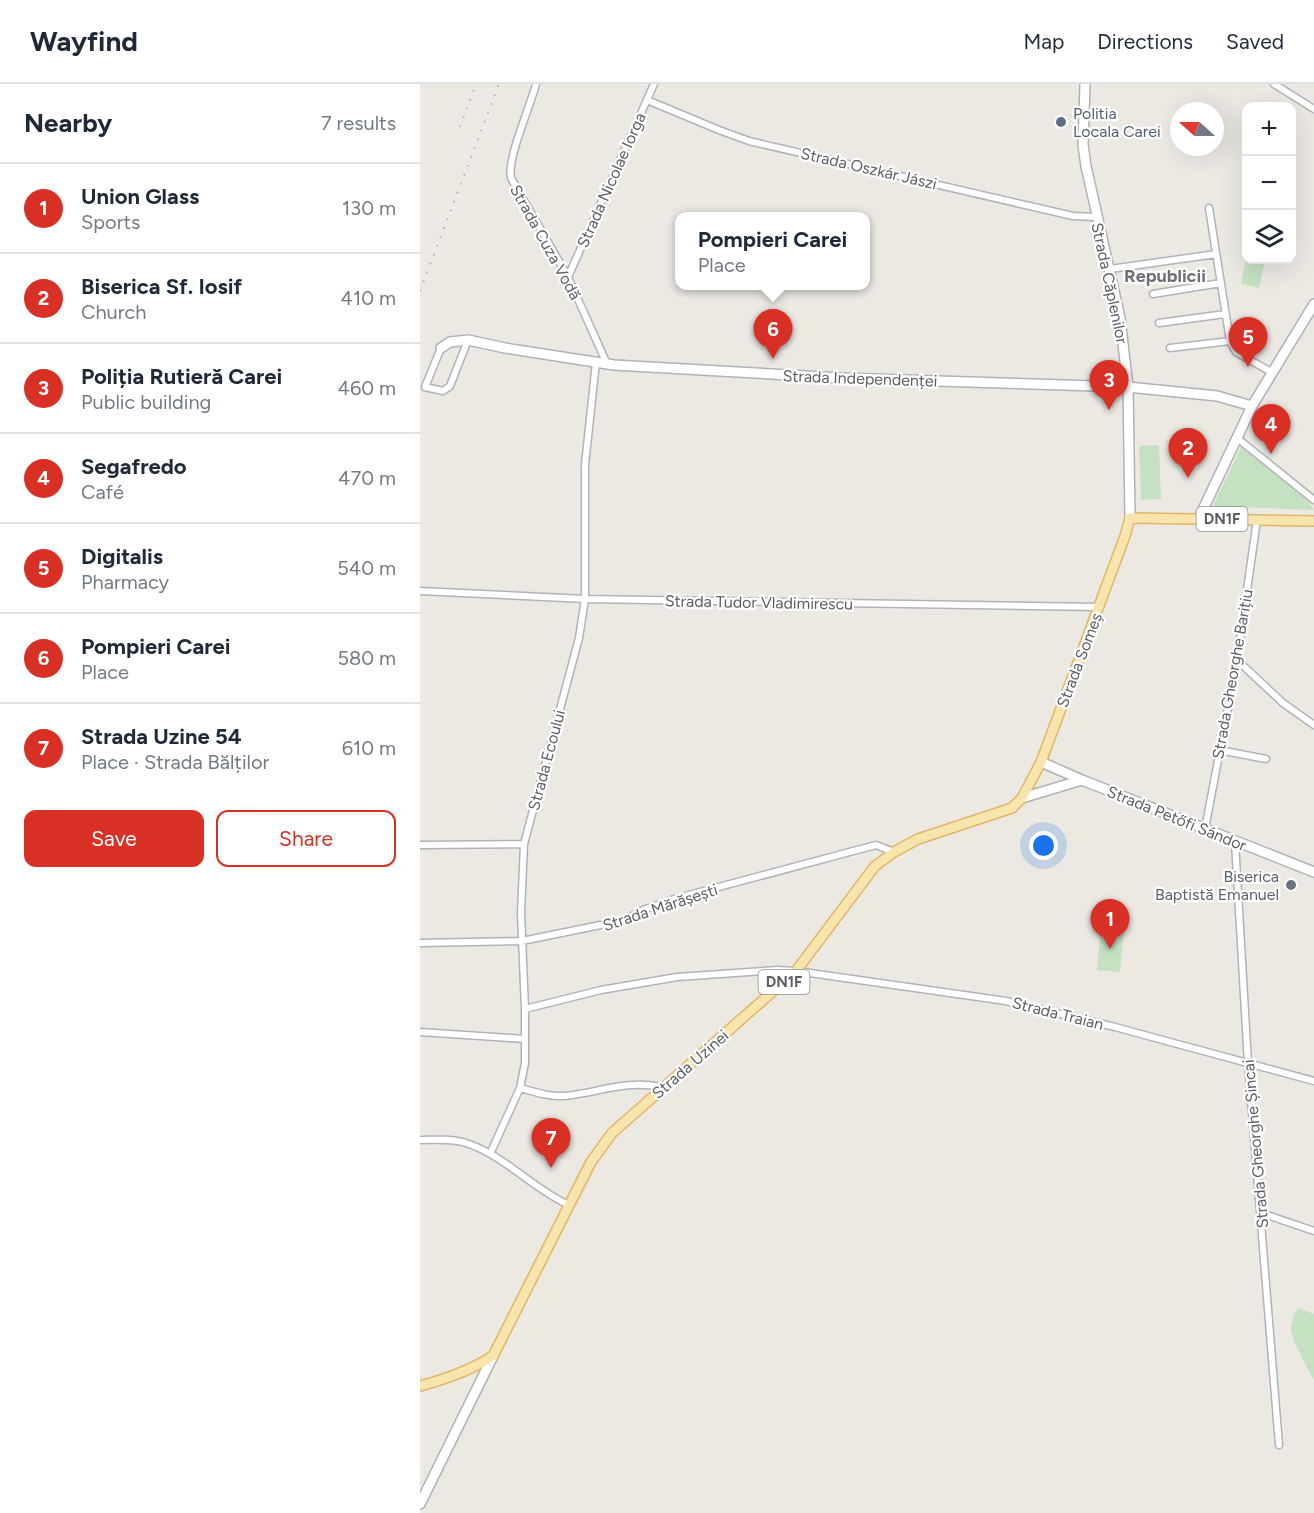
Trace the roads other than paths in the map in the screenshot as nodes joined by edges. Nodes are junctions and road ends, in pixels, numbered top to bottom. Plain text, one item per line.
1 (536, 84) edge
2 (654, 84) edge
3 (1085, 84) edge
4 (1274, 84) edge
5 (647, 100) junction
6 (1314, 109) edge
7 (1209, 208) dead end
8 (1096, 217) junction
9 (1216, 254) junction
10 (1110, 269) junction
11 (568, 277) junction
12 (1221, 283) junction
13 (1153, 294) dead end
14 (1314, 304) edge
15 (1225, 314) junction
16 (1159, 323) dead end
17 (468, 340) junction
18 (1230, 341) junction
19 (441, 348) joint
20 (1170, 348) dead end
21 (596, 362) junction
22 (607, 364) junction
23 (1271, 372) junction
24 (1128, 387) junction
25 (1252, 405) junction
26 (1237, 438) junction
27 (1311, 495) edge
28 (1314, 500) edge
29 (1130, 518) junction
30 (1199, 518) junction
31 (1257, 520) junction
32 (1314, 521) edge
33 (420, 591) edge
34 (585, 599) junction
35 (1099, 607) junction
36 (1237, 660) junction
37 (1314, 725) edge
38 (1219, 750) junction
39 (1266, 759) dead end
40 (1041, 762) junction
41 (1082, 780) junction
42 (1022, 798) junction
43 (1205, 829) junction
44 (1235, 842) junction
45 (524, 844) junction
46 (420, 845) edge
47 (894, 852) junction
48 (1314, 873) edge
49 (522, 941) junction
50 (420, 943) edge
51 (796, 971) junction
52 (525, 1009) junction
53 (420, 1032) edge
54 (525, 1040) junction
55 (1248, 1063) junction
56 (1314, 1081) edge
57 (663, 1087) junction
58 (520, 1088) junction
59 (420, 1140) edge
60 (490, 1154) junction
61 (569, 1205) junction
62 (1261, 1213) junction
63 (1314, 1231) edge
64 (493, 1356) junction
65 (420, 1386) edge
66 (1279, 1445) dead end
67 (420, 1504) edge

1 - 11 street, Strada Cuza Vodă
2 - 5 street, Strada Nicolae Iorga
3 - 8 street, Strada Căplenilor
4 - 6 street
5 - 8 street, Strada Oszkár Jászi
5 - 11 street, Strada Nicolae Iorga
7 - 9 street
8 - 10 street, Strada Căplenilor
9 - 10 street
9 - 12 street
10 - 24 street, Strada Căplenilor
11 - 22 street, Strada Cuza Vodă
12 - 13 street
12 - 15 street
14 - 23 street
15 - 16 street
15 - 18 street
17 - 19 street, Strada Independenței
17 - 19 street, Strada Independenței
17 - 21 street, Strada Independenței
18 - 20 street
18 - 23 street
21 - 22 street, Strada Independenței
21 - 34 street, Strada Ecoului
22 - 24 street, Strada Independenței
23 - 25 street
24 - 25 street, Strada Independenței
24 - 29 street, Strada Căplenilor
25 - 26 street
26 - 27 street
26 - 30 street
27 - 28 street
29 - 30 main road, DN1F
29 - 35 main road, Strada Someș
30 - 31 main road, DN1F
31 - 32 main road, DN1F
31 - 36 street, Strada Gheorghe Barițiu
33 - 34 street, Strada Tudor Vladimirescu
34 - 35 street, Strada Tudor Vladimirescu
34 - 45 street, Strada Ecoului
35 - 40 main road, Strada Someș
36 - 37 street
36 - 38 street, Strada Gheorghe Barițiu
38 - 39 street
38 - 43 street, Strada Gheorghe Barițiu
40 - 41 street, Strada Petőfi Sándor
40 - 42 main road, Strada Someș
41 - 42 street
41 - 43 street, Strada Petőfi Sándor
42 - 47 main road, Strada Uzinei / DN1F
43 - 44 street, Strada Petőfi Sándor
44 - 48 street, Strada Petőfi Sándor
44 - 55 street, Strada Gheorghe Șincai
45 - 46 street
45 - 49 street, Strada Ecoului
47 - 49 street, Strada Mărășești
47 - 51 main road, Strada Uzinei / DN1F
49 - 50 street, Strada Mărășești
49 - 52 street, Strada Ecoului
51 - 52 street, Strada Traian
51 - 55 street, Strada Traian
51 - 57 main road, Strada Uzinei / DN1F
52 - 54 street, Strada Ecoului
53 - 54 street
54 - 58 street, Strada Ecoului
55 - 56 street, Strada Traian
55 - 62 street, Strada Gheorghe Șincai
57 - 58 street
57 - 61 main road, Strada Uzinei / DN1F
58 - 60 street, Strada Ecoului
59 - 60 street
60 - 61 street
61 - 64 main road, Strada Uzinei / DN1F
62 - 63 street
62 - 66 street, Strada Gheorghe Șincai
64 - 65 main road
64 - 67 street

